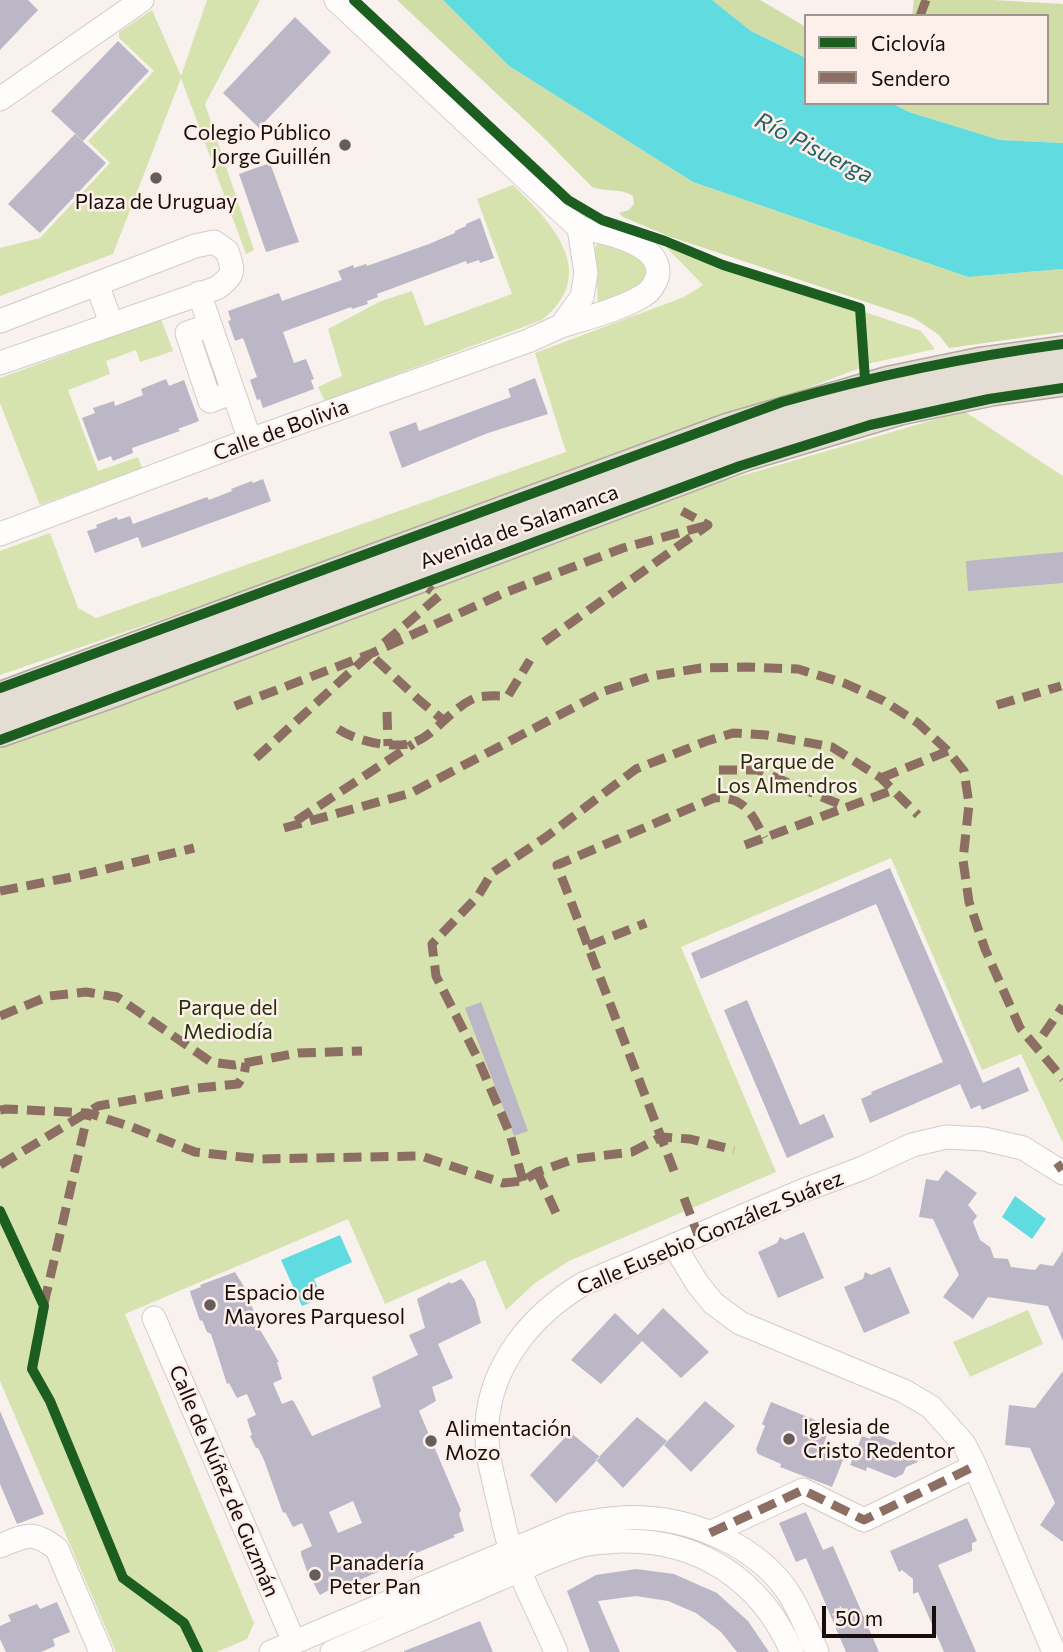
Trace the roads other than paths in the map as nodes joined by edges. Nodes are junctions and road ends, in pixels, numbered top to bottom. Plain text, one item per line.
1 (142, 0) edge
2 (336, 0) edge
3 (0, 99) edge
4 (579, 228) junction
5 (97, 284) junction
6 (199, 293) junction
7 (0, 321) edge
8 (111, 323) junction
9 (561, 326) junction
10 (1063, 353) edge
11 (0, 363) edge
12 (1063, 379) edge
13 (250, 440) junction
14 (0, 534) edge
15 (0, 699) edge
16 (0, 730) edge
17 (1063, 1173) edge
18 (674, 1245) junction
19 (154, 1318) dead end
20 (975, 1466) junction
21 (710, 1533) junction
22 (0, 1546) edge
23 (516, 1560) junction
24 (294, 1642) junction
25 (101, 1652) edge
26 (271, 1652) edge
27 (332, 1652) edge
28 (556, 1652) edge
29 (792, 1652) edge
30 (817, 1652) edge
31 (1054, 1652) edge

1 - 3 street
2 - 4 street
4 - 9 street, Calle de Bolivia
4 - 9 street, Calle de Bolivia
5 - 6 street
5 - 7 street
5 - 8 street
6 - 8 street
6 - 13 street
8 - 11 street
9 - 13 street, Calle de Bolivia
10 - 15 highway, Avenida de Salamanca
12 - 16 highway, Avenida de Salamanca
13 - 14 street, Calle de Bolivia
17 - 18 street, Calle Eusebio González Suárez
18 - 20 street
18 - 23 street, Calle Eusebio González Suárez
19 - 24 street, Calle de Núñez de Guzmán
20 - 21 street
20 - 31 street
21 - 23 street
21 - 30 street
22 - 25 street
23 - 24 street
23 - 27 street
23 - 28 street, Calle Eusebio González Suárez
23 - 29 street
24 - 26 street

